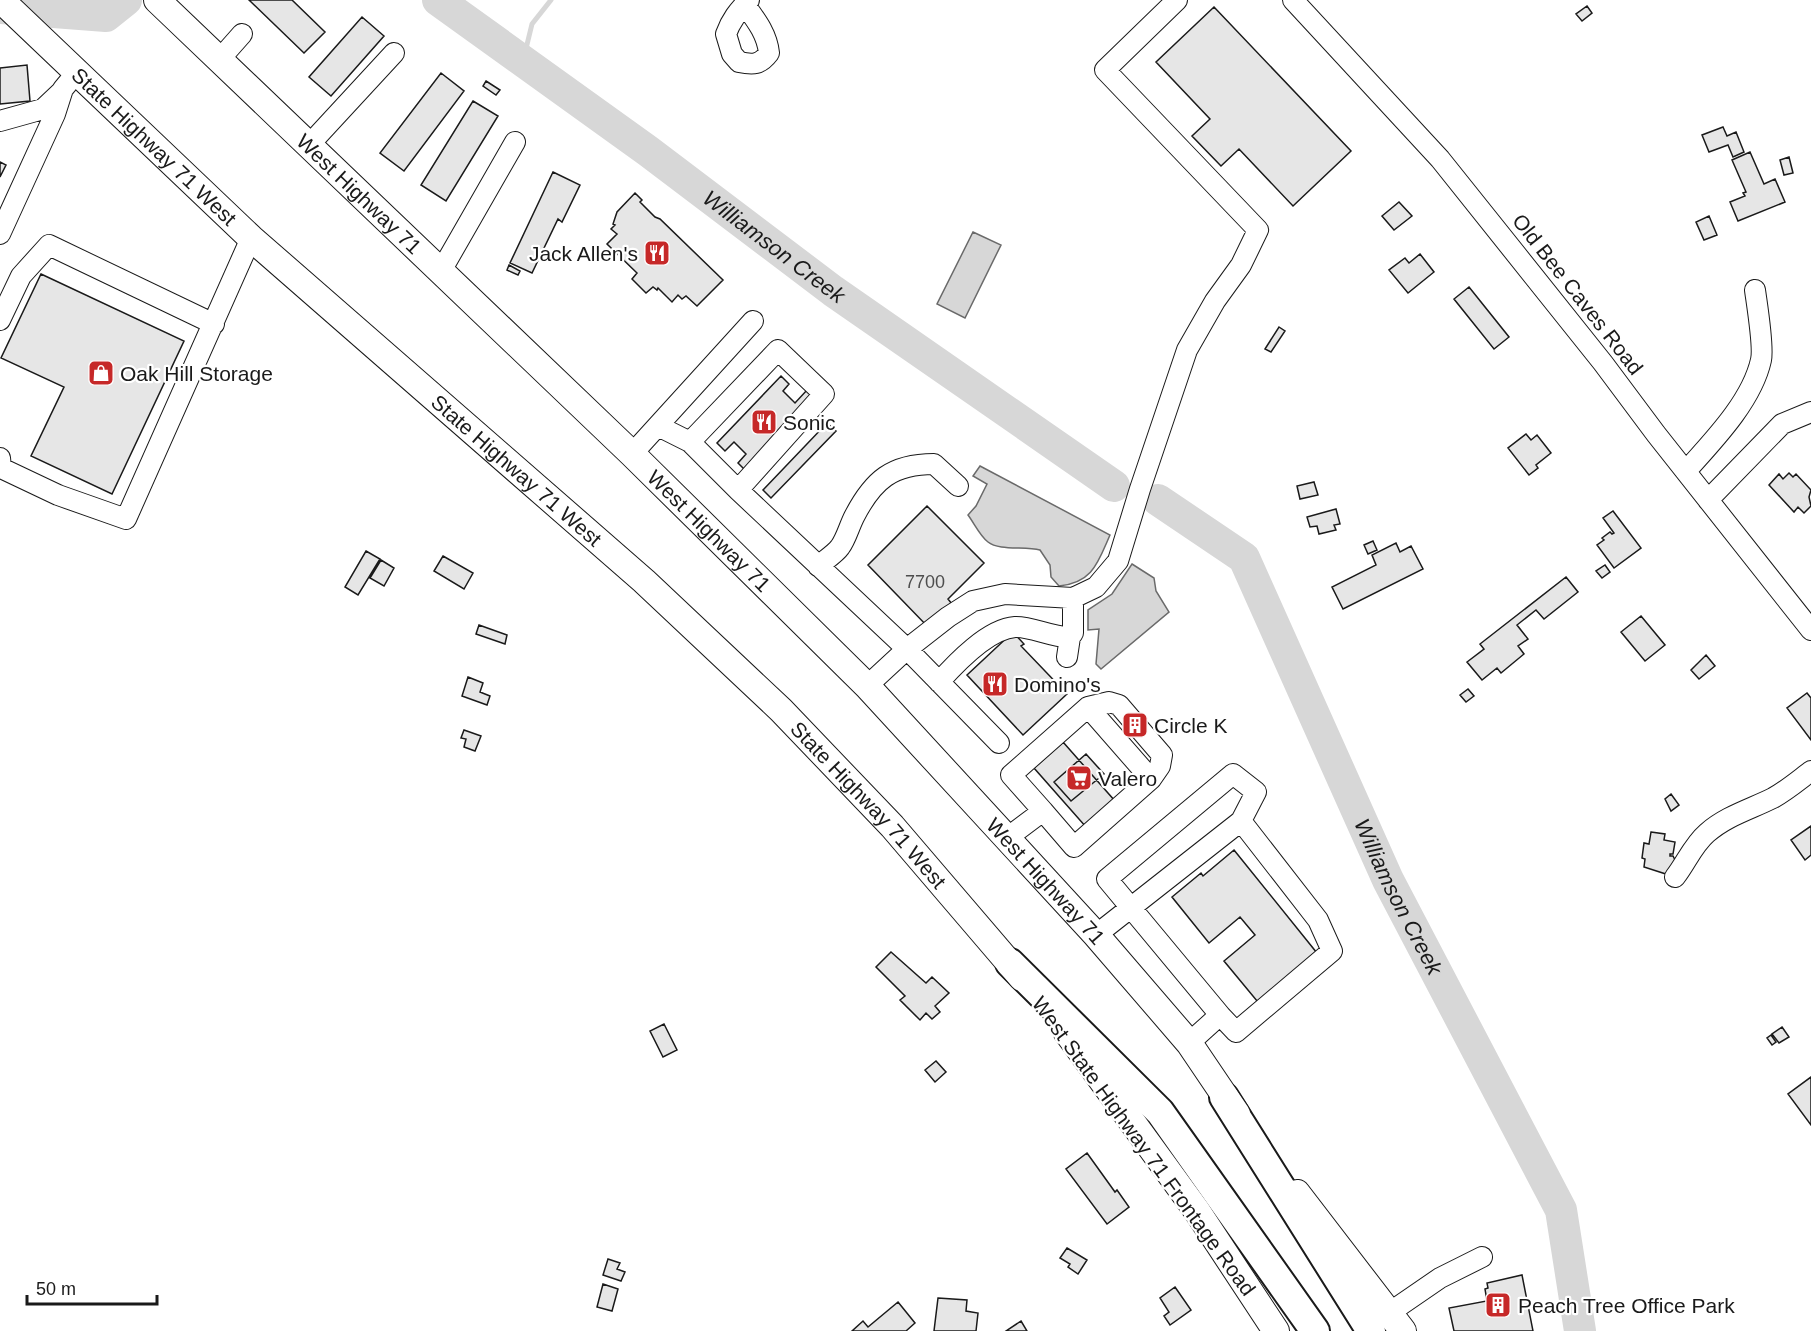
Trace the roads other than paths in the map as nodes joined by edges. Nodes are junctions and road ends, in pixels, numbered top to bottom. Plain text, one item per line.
1 (1, 0) edge
2 (1177, 0) edge
3 (1293, 0) edge
4 (164, 6) edge
5 (242, 34) dead end
6 (394, 53) dead end
7 (219, 60) junction
8 (70, 81) junction
9 (0, 121) edge
10 (515, 142) dead end
11 (309, 145) junction
12 (0, 234) edge
13 (251, 238) junction
14 (441, 271) junction
15 (1755, 290) dead end
16 (0, 320) edge
17 (753, 321) dead end
18 (214, 324) junction
19 (1811, 412) edge
20 (658, 426) junction
21 (690, 442) junction
22 (632, 454) junction
23 (0, 458) edge
24 (1686, 471) junction
25 (958, 486) dead end
26 (738, 490) junction
27 (1708, 500) junction
28 (818, 566) junction
29 (1073, 598) junction
30 (1811, 630) edge
31 (1071, 637) junction
32 (907, 649) junction
33 (1067, 657) dead end
34 (939, 682) junction
35 (867, 686) junction
36 (999, 742) dead end
37 (1811, 771) edge
38 (1043, 812) junction
39 (1241, 821) junction
40 (1007, 838) junction
41 (1675, 878) dead end
42 (1130, 907) junction
43 (1096, 935) junction
44 (1010, 963) junction
45 (1220, 1015) junction
46 (1189, 1043) junction
47 (1224, 1097) joint
48 (1482, 1257) dead end
49 (1388, 1325) edge
50 (1276, 1331) edge
51 (1315, 1331) edge

1 - 8 main road, State Highway 71 West
2 - 29 street
3 - 24 street, Old Bee Caves Road
4 - 7 main road, West Highway 71
5 - 7 street
6 - 11 street
7 - 11 main road, West Highway 71
8 - 9 street
8 - 12 street
8 - 13 main road, State Highway 71 West
10 - 14 street
11 - 14 main road, West Highway 71
13 - 18 street
13 - 44 main road, State Highway 71 West
14 - 22 main road, West Highway 71
15 - 24 street
16 - 18 street
17 - 20 street
18 - 23 street
19 - 27 street
20 - 21 street
20 - 22 street
21 - 26 street
21 - 26 street
22 - 35 main road, West Highway 71
24 - 27 street, Old Bee Caves Road
25 - 28 street
26 - 28 street
27 - 30 street, Old Bee Caves Road
28 - 32 street
29 - 31 street
29 - 32 street
31 - 33 street
31 - 34 street
32 - 34 street
32 - 35 street
34 - 36 street
35 - 40 main road, West Highway 71
37 - 41 street
38 - 38 street
38 - 40 street
39 - 42 street
39 - 42 street
39 - 45 street
40 - 43 main road, West Highway 71
42 - 43 street
42 - 45 street
43 - 46 main road, West Highway 71
44 - 50 main road, West State Highway 71 Frontage Road
44 - 51 highway
45 - 46 street
46 - 47 main road, West Highway 71
47 - 49 highway
48 - 49 street

